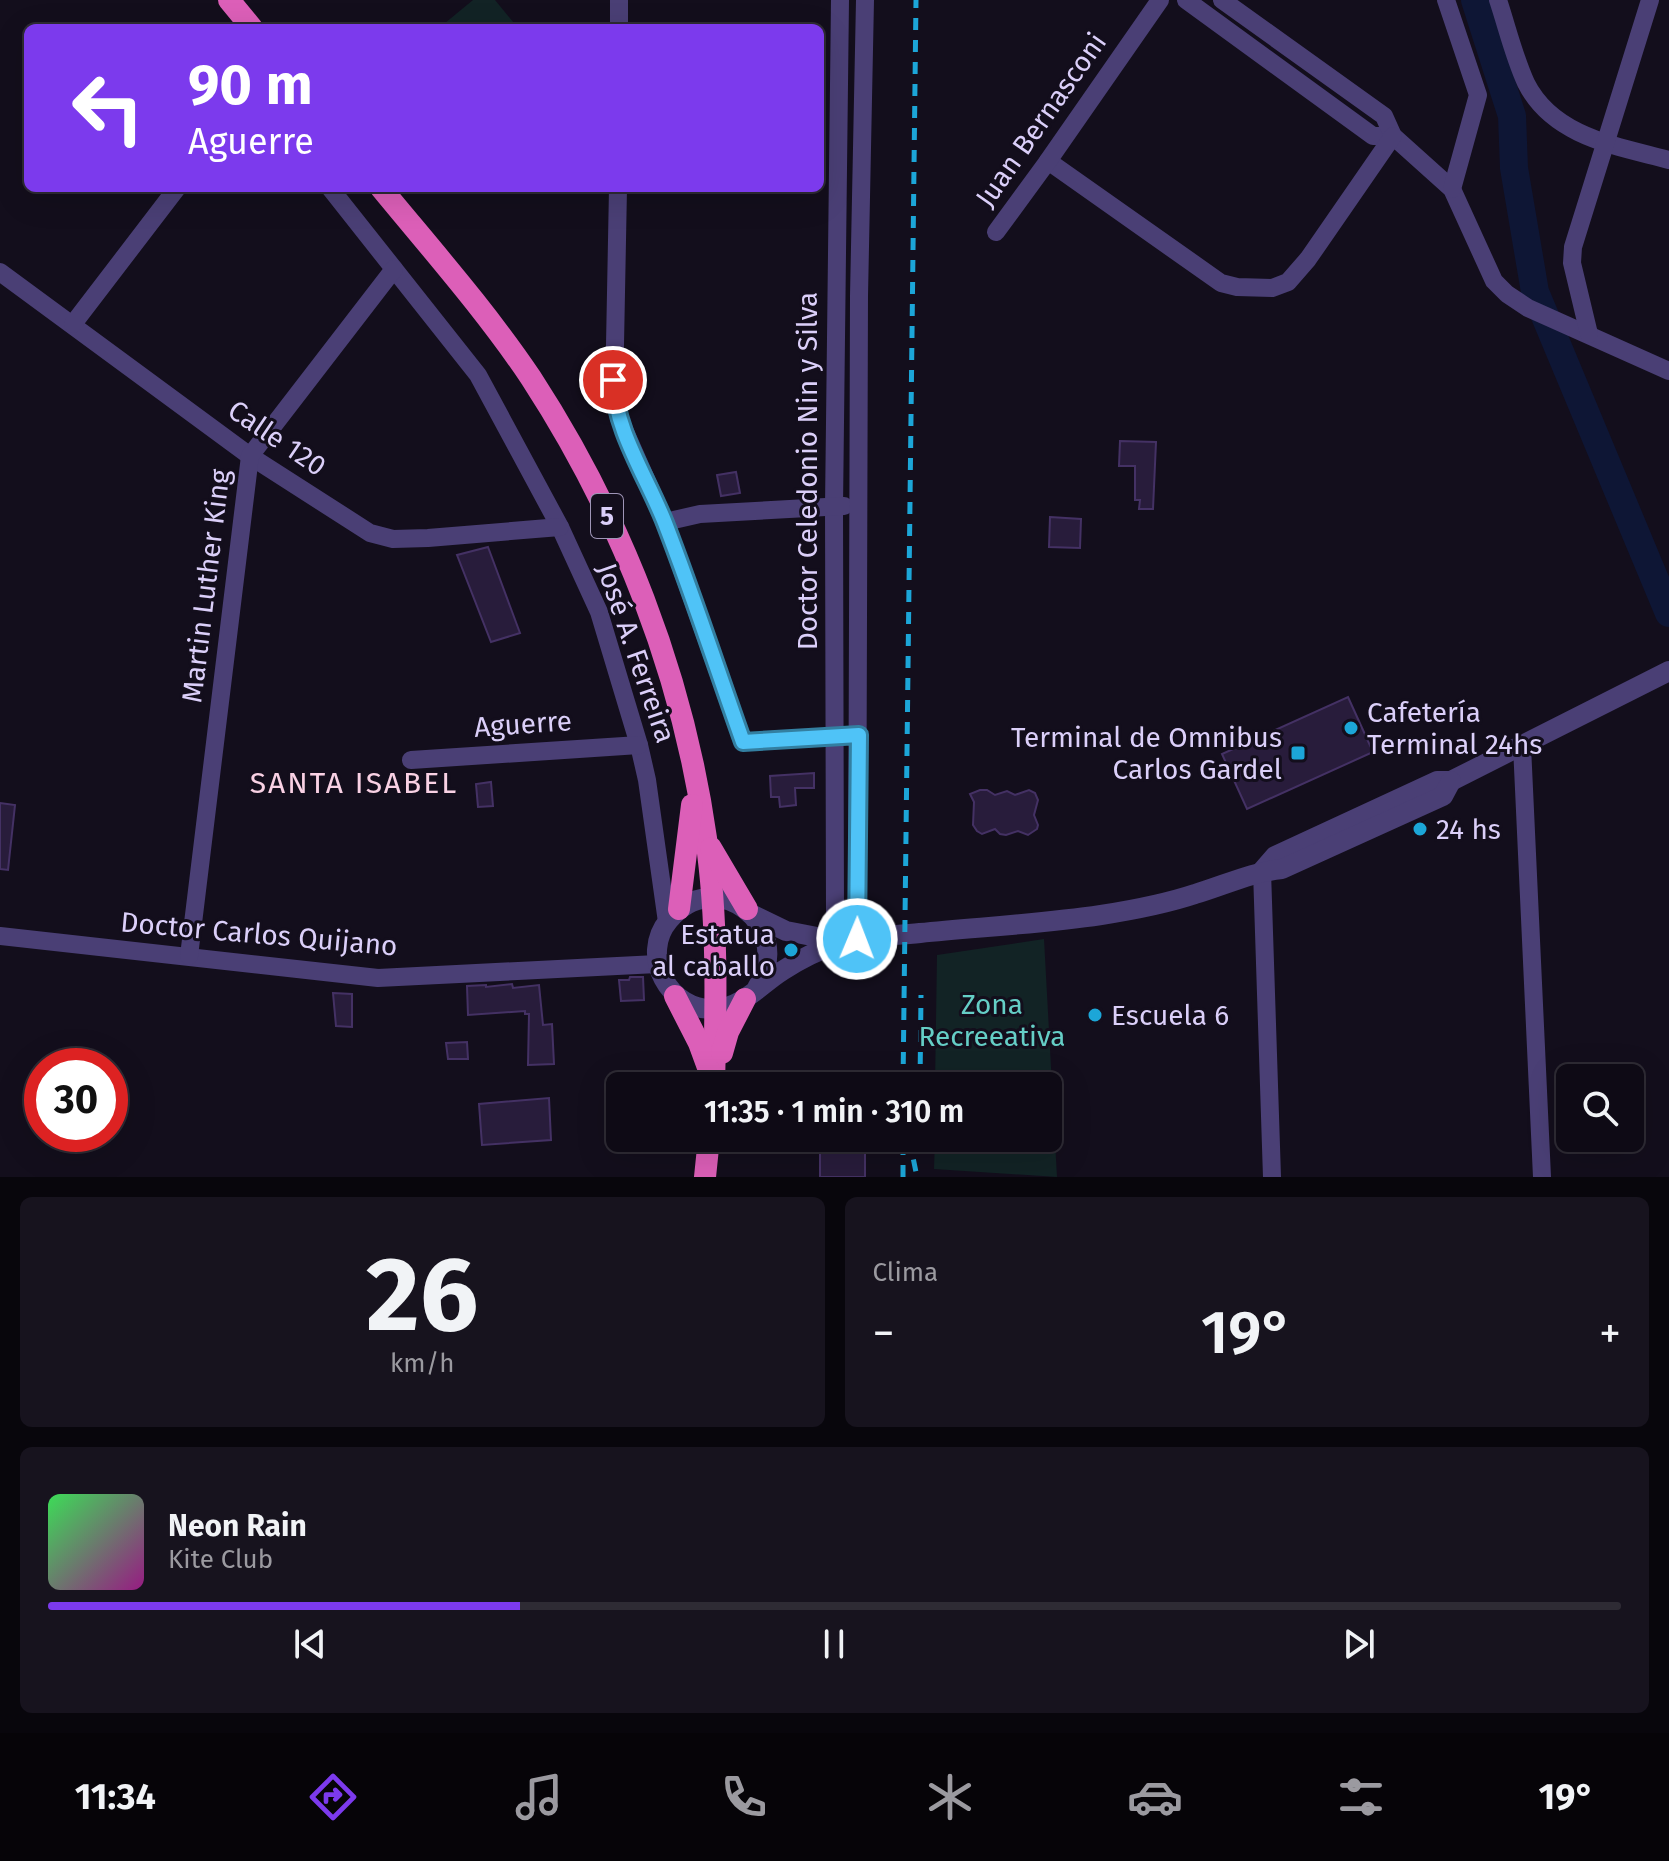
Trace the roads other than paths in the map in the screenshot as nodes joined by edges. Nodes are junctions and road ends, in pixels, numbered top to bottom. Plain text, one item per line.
1 (229, 0) edge
2 (619, 0) edge
3 (840, 0) edge
4 (865, 0) edge
5 (1160, 0) edge
6 (1186, 0) edge
7 (1222, 0) edge
8 (1446, 0) edge
9 (1498, 0) edge
10 (1650, 0) edge
11 (249, 24) edge
12 (619, 24) edge
13 (837, 47) junction
14 (863, 48) junction
15 (1393, 136) junction
16 (1605, 142) junction
17 (1669, 160) edge
18 (1048, 161) junction
19 (1452, 189) junction
20 (174, 192) edge
21 (333, 192) edge
22 (384, 192) edge
23 (618, 192) edge
24 (996, 232) dead end
25 (394, 269) junction
26 (0, 272) edge
27 (835, 296) junction
28 (859, 296) junction
29 (73, 324) junction
30 (1582, 330) junction
31 (1669, 371) edge
32 (250, 456) junction
33 (859, 505) junction
34 (834, 507) junction
35 (665, 522) junction
36 (560, 527) junction
37 (1669, 671) edge
38 (859, 735) junction
39 (835, 737) junction
40 (639, 745) junction
41 (1522, 746) junction
42 (411, 760) dead end
43 (695, 780) junction
44 (706, 838) junction
45 (1262, 871) junction
46 (712, 898) junction
47 (750, 912) junction
48 (673, 915) junction
49 (0, 936) edge
50 (850, 941) junction
51 (189, 956) junction
52 (657, 964) junction
53 (751, 994) junction
54 (675, 996) junction
55 (715, 1009) junction
56 (709, 1072) edge
57 (714, 1072) edge
58 (718, 1072) edge
59 (708, 1152) edge
60 (705, 1177) edge
61 (1272, 1177) edge
62 (1542, 1177) edge

1 - 11 highway
2 - 12 street
3 - 13 street, Doctor Celedonio Nin y Silva
4 - 14 street, Doctor Celedonio Nin y Silva
5 - 18 street, Juan Bernasconi
6 - 15 street
7 - 15 street
8 - 19 street
9 - 16 street
10 - 16 street
13 - 14 street
13 - 27 street, Doctor Celedonio Nin y Silva
14 - 28 street, Doctor Celedonio Nin y Silva
15 - 18 street
15 - 19 street
16 - 17 street
16 - 30 street
18 - 24 street, Juan Bernasconi
19 - 30 street
20 - 29 street
21 - 25 street, José A. Ferreira
22 - 43 highway, 5
23 - 35 street
25 - 32 street, Martin Luther King
25 - 36 street, José A. Ferreira
26 - 29 street, Calle 120
27 - 28 street
27 - 34 street, Doctor Celedonio Nin y Silva
28 - 33 street, Doctor Celedonio Nin y Silva
29 - 32 street, Calle 120
30 - 31 street
32 - 36 street, Calle 120
32 - 51 street, Martin Luther King
33 - 34 street
33 - 38 street, Doctor Celedonio Nin y Silva
34 - 35 street
34 - 39 street, Doctor Celedonio Nin y Silva
35 - 39 street
36 - 40 street, José A. Ferreira
37 - 41 street
38 - 39 street
38 - 50 street, Doctor Celedonio Nin y Silva
39 - 50 street, Doctor Celedonio Nin y Silva
40 - 42 street, Aguerre
40 - 48 street, José A. Ferreira
41 - 45 street
41 - 62 street
43 - 44 highway, 5
43 - 48 highway
44 - 46 highway, 5
44 - 47 highway
45 - 50 street
45 - 61 street
46 - 47 street
46 - 48 street
46 - 55 highway, 5
47 - 50 street
47 - 53 street
48 - 52 street
49 - 51 street, Doctor Carlos Quijano
50 - 53 street
51 - 52 street, Doctor Carlos Quijano
52 - 54 street
53 - 55 street
53 - 58 highway
54 - 55 street
54 - 56 highway
55 - 57 highway, 5
59 - 60 highway

